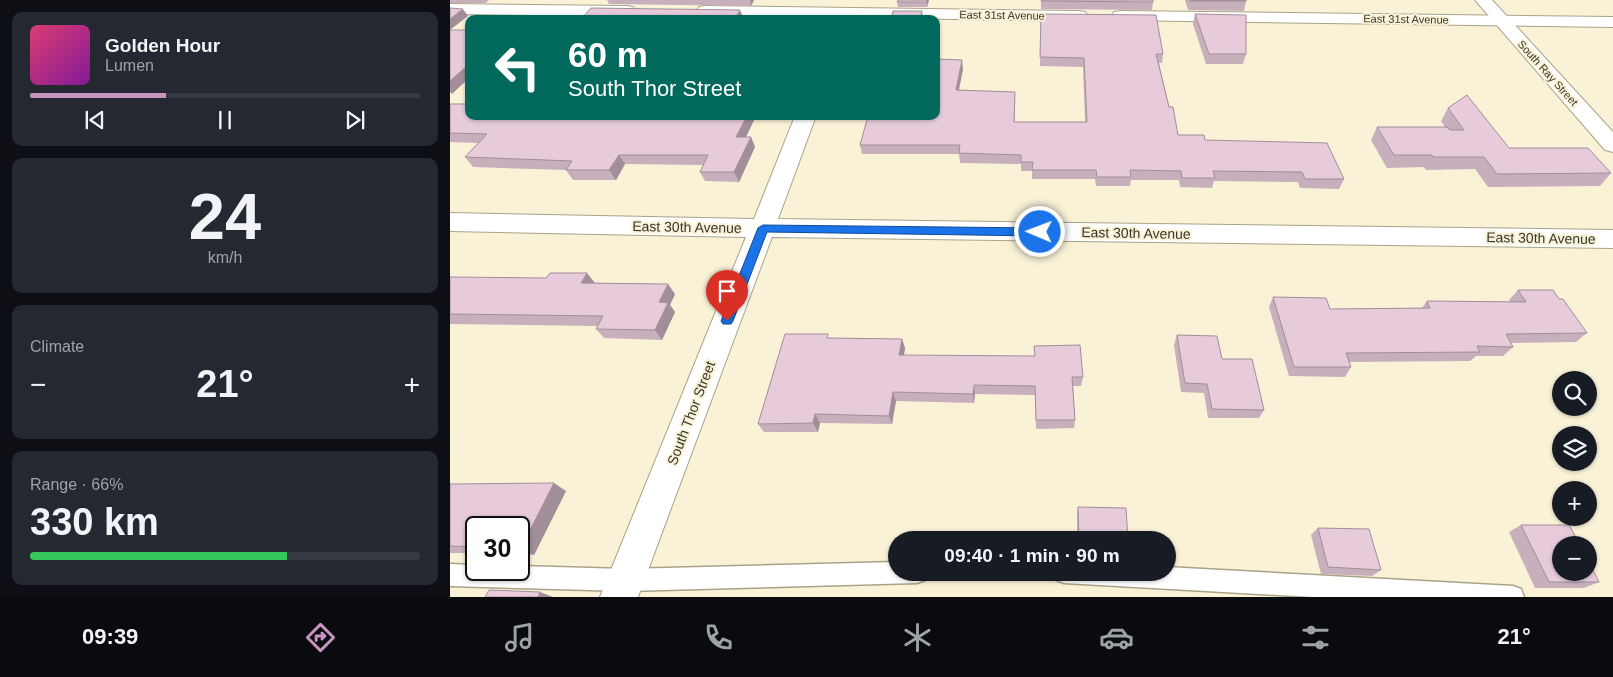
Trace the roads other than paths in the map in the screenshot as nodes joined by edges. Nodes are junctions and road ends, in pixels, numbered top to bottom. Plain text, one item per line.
1 (1483, 0) edge
2 (450, 9) edge
3 (847, 10) edge
4 (648, 11) edge
5 (688, 11) edge
6 (1501, 21) junction
7 (1613, 22) edge
8 (804, 120) edge
9 (1613, 145) edge
10 (450, 222) edge
11 (763, 228) junction
12 (1613, 239) edge
13 (888, 574) edge
14 (450, 575) edge
15 (1176, 578) edge
16 (622, 588) edge
17 (1513, 597) edge

1 - 6 street, South Ray Street
2 - 4 street
3 - 5 street, East 31st Avenue
3 - 6 street, East 31st Avenue
6 - 7 street, East 31st Avenue
6 - 9 street, South Ray Street
8 - 11 street, South Thor Street
10 - 11 street, East 30th Avenue
11 - 12 street, East 30th Avenue
11 - 16 street, South Thor Street
13 - 16 lane
14 - 16 lane
15 - 17 lane

